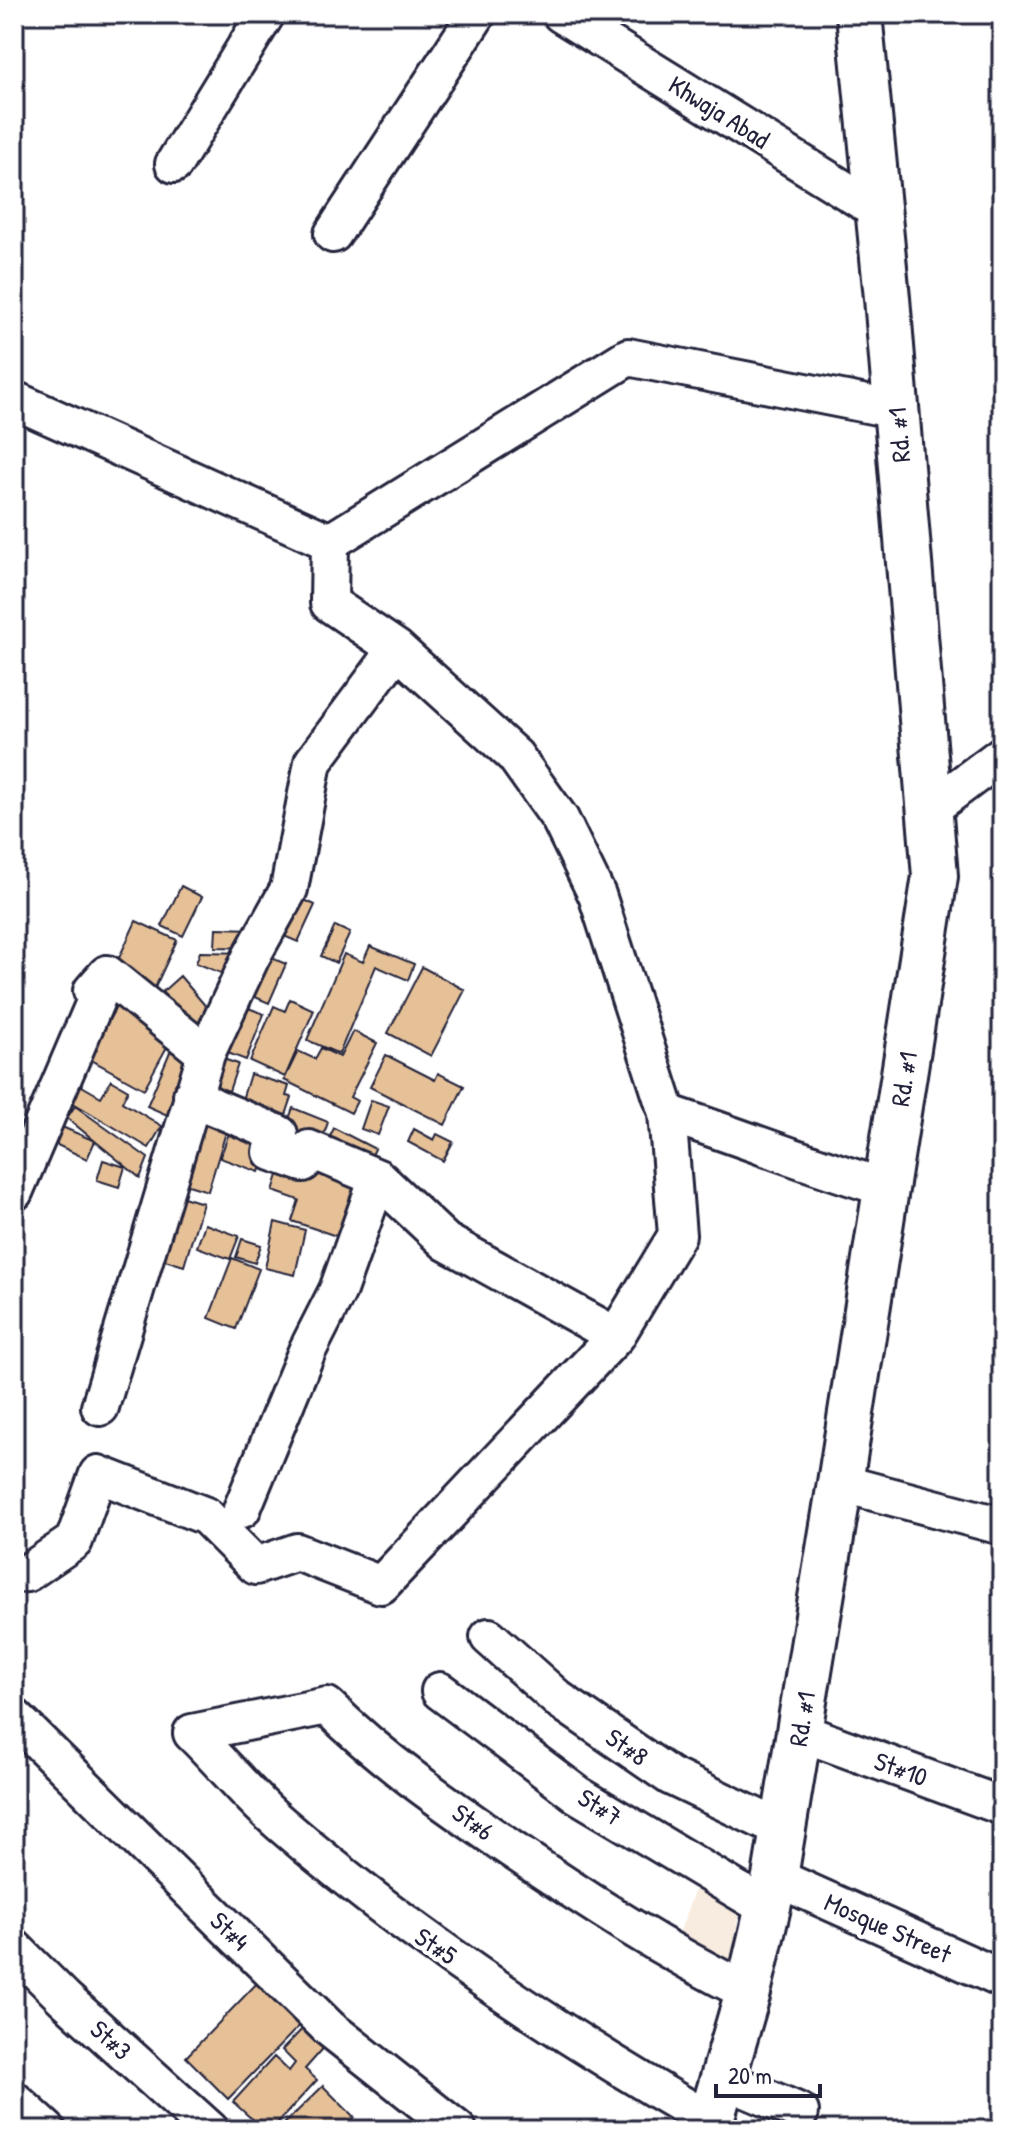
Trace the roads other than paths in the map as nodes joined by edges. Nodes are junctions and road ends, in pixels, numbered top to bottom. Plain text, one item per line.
1 (266, 14) edge
2 (477, 14) edge
3 (561, 14) edge
4 (859, 14) edge
5 (174, 164) dead end
6 (877, 210) junction
7 (333, 234) dead end
8 (14, 400) edge
9 (897, 410) junction
10 (330, 542) junction
11 (397, 649) junction
12 (1002, 755) edge
13 (930, 809) junction
14 (107, 974) junction
15 (81, 1003) dead end
16 (206, 1054) junction
17 (192, 1095) junction
18 (667, 1113) junction
19 (378, 1178) junction
20 (887, 1188) junction
21 (14, 1192) edge
22 (616, 1336) junction
23 (100, 1407) dead end
24 (840, 1483) junction
25 (242, 1509) dead end
26 (1002, 1526) edge
27 (14, 1574) edge
28 (489, 1637) dead end
29 (440, 1691) dead end
30 (14, 1717) edge
31 (800, 1732) junction
32 (192, 1733) joint
33 (1002, 1806) edge
34 (783, 1830) junction
35 (772, 1893) junction
36 (14, 1948) edge
37 (1002, 1979) edge
38 (748, 1992) junction
39 (722, 2079) junction
40 (14, 2100) edge
41 (800, 2112) dead end
42 (709, 2125) edge
43 (47, 2130) edge
44 (210, 2130) edge
45 (458, 2130) edge

1 - 5 street
2 - 7 street
3 - 6 street, Khwaja Abad
4 - 6 main road, Rd. #1
6 - 9 main road, Rd. #1
8 - 10 street
9 - 10 street
9 - 13 main road, Rd. #1
10 - 11 street
11 - 16 street
11 - 18 street
12 - 13 street
13 - 20 main road, Rd. #1
14 - 15 street
14 - 16 street
14 - 21 street
16 - 17 street
17 - 19 street
17 - 23 street
18 - 20 street
18 - 22 street
19 - 22 street
19 - 25 street
20 - 24 main road, Rd. #1
22 - 27 street
24 - 26 street
24 - 31 main road, Rd. #1
28 - 34 street, St#8
29 - 35 street, St#7
30 - 45 street, St#4
31 - 33 street, St#10
31 - 34 main road, Rd. #1
32 - 38 street, St#6
32 - 42 street, St#5
34 - 35 main road, Rd. #1
35 - 37 street, Mosque Street
35 - 38 main road, Rd. #1
36 - 44 street, St#3
38 - 39 main road, Rd. #1
39 - 41 street
39 - 42 main road, Rd. #1
40 - 43 street

